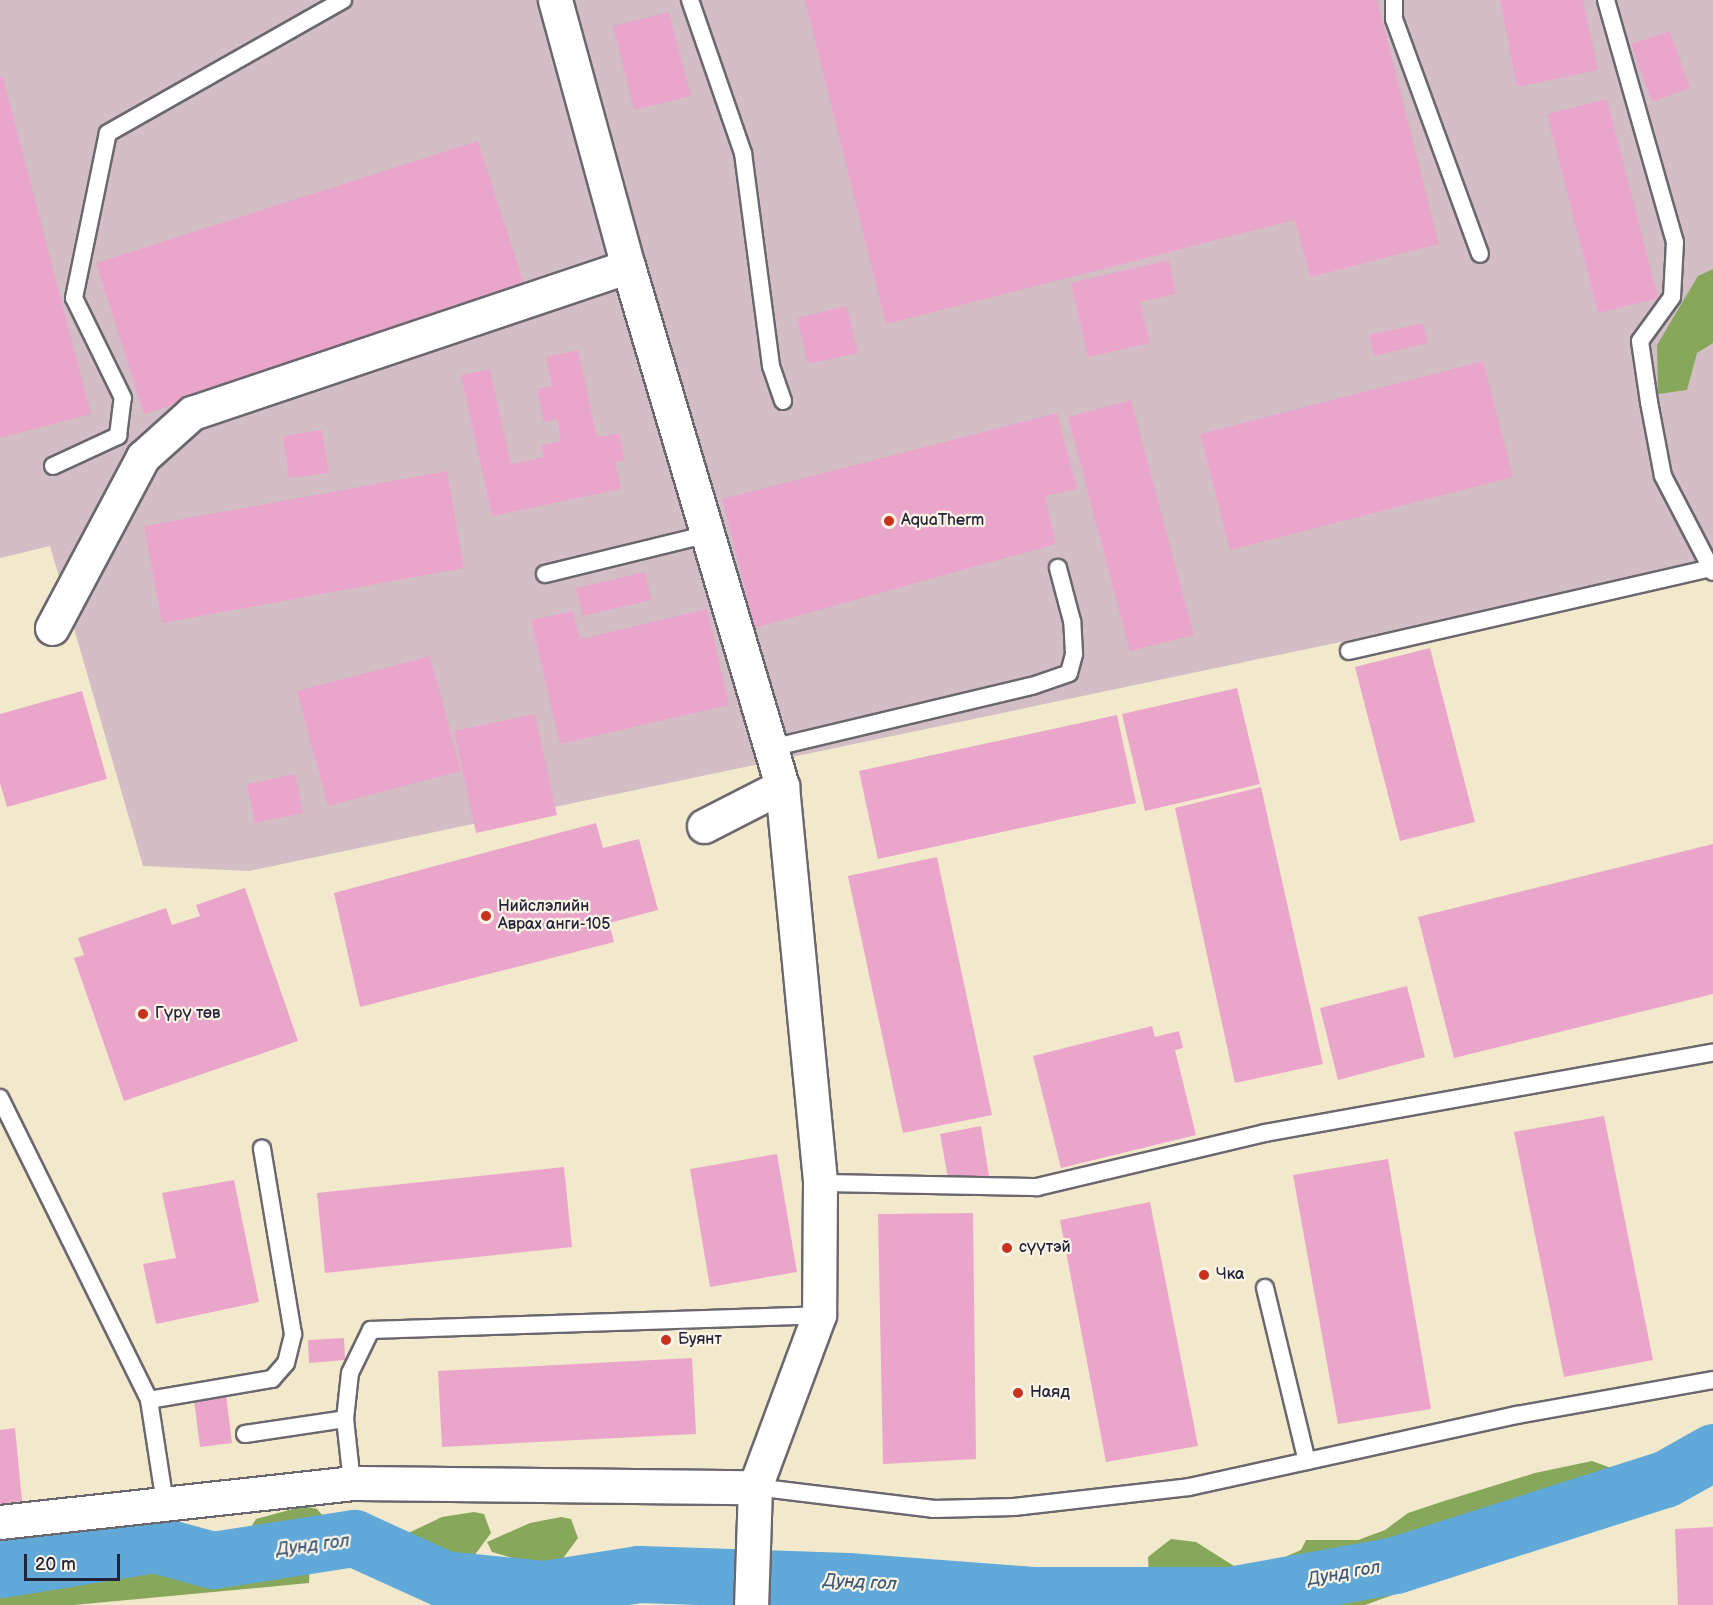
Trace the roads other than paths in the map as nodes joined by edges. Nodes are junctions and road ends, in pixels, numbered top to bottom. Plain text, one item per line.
1 (343, 0) edge
2 (555, 0) edge
3 (690, 0) edge
4 (1394, 0) edge
5 (1606, 0) edge
6 (1480, 254) dead end
7 (628, 266) junction
8 (783, 401) dead end
9 (54, 466) dead end
10 (709, 534) junction
11 (1058, 568) dead end
12 (1711, 571) edge
13 (544, 573) dead end
14 (52, 628) dead end
15 (1349, 651) dead end
16 (771, 748) junction
17 (782, 786) junction
18 (705, 826) dead end
19 (1713, 1052) edge
20 (0, 1098) edge
21 (262, 1149) dead end
22 (820, 1184) junction
23 (1265, 1288) dead end
24 (819, 1315) junction
25 (1713, 1380) edge
26 (149, 1400) junction
27 (345, 1419) junction
28 (245, 1434) dead end
29 (1307, 1461) junction
30 (352, 1483) junction
31 (165, 1503) junction
32 (754, 1503) junction
33 (0, 1522) edge
34 (751, 1605) edge

1 - 9 lane
2 - 7 street
3 - 8 lane
4 - 6 lane
5 - 12 lane
7 - 10 street
7 - 14 street
10 - 13 lane
10 - 16 street
11 - 16 lane
12 - 15 lane
16 - 17 street
17 - 18 street
17 - 22 street
19 - 22 lane
20 - 26 lane
21 - 26 lane
22 - 24 street
23 - 29 lane
24 - 27 lane
24 - 32 street
25 - 29 lane
26 - 31 lane
27 - 28 lane
27 - 30 lane
29 - 32 lane
30 - 31 street
30 - 32 street
31 - 33 street
32 - 34 street

